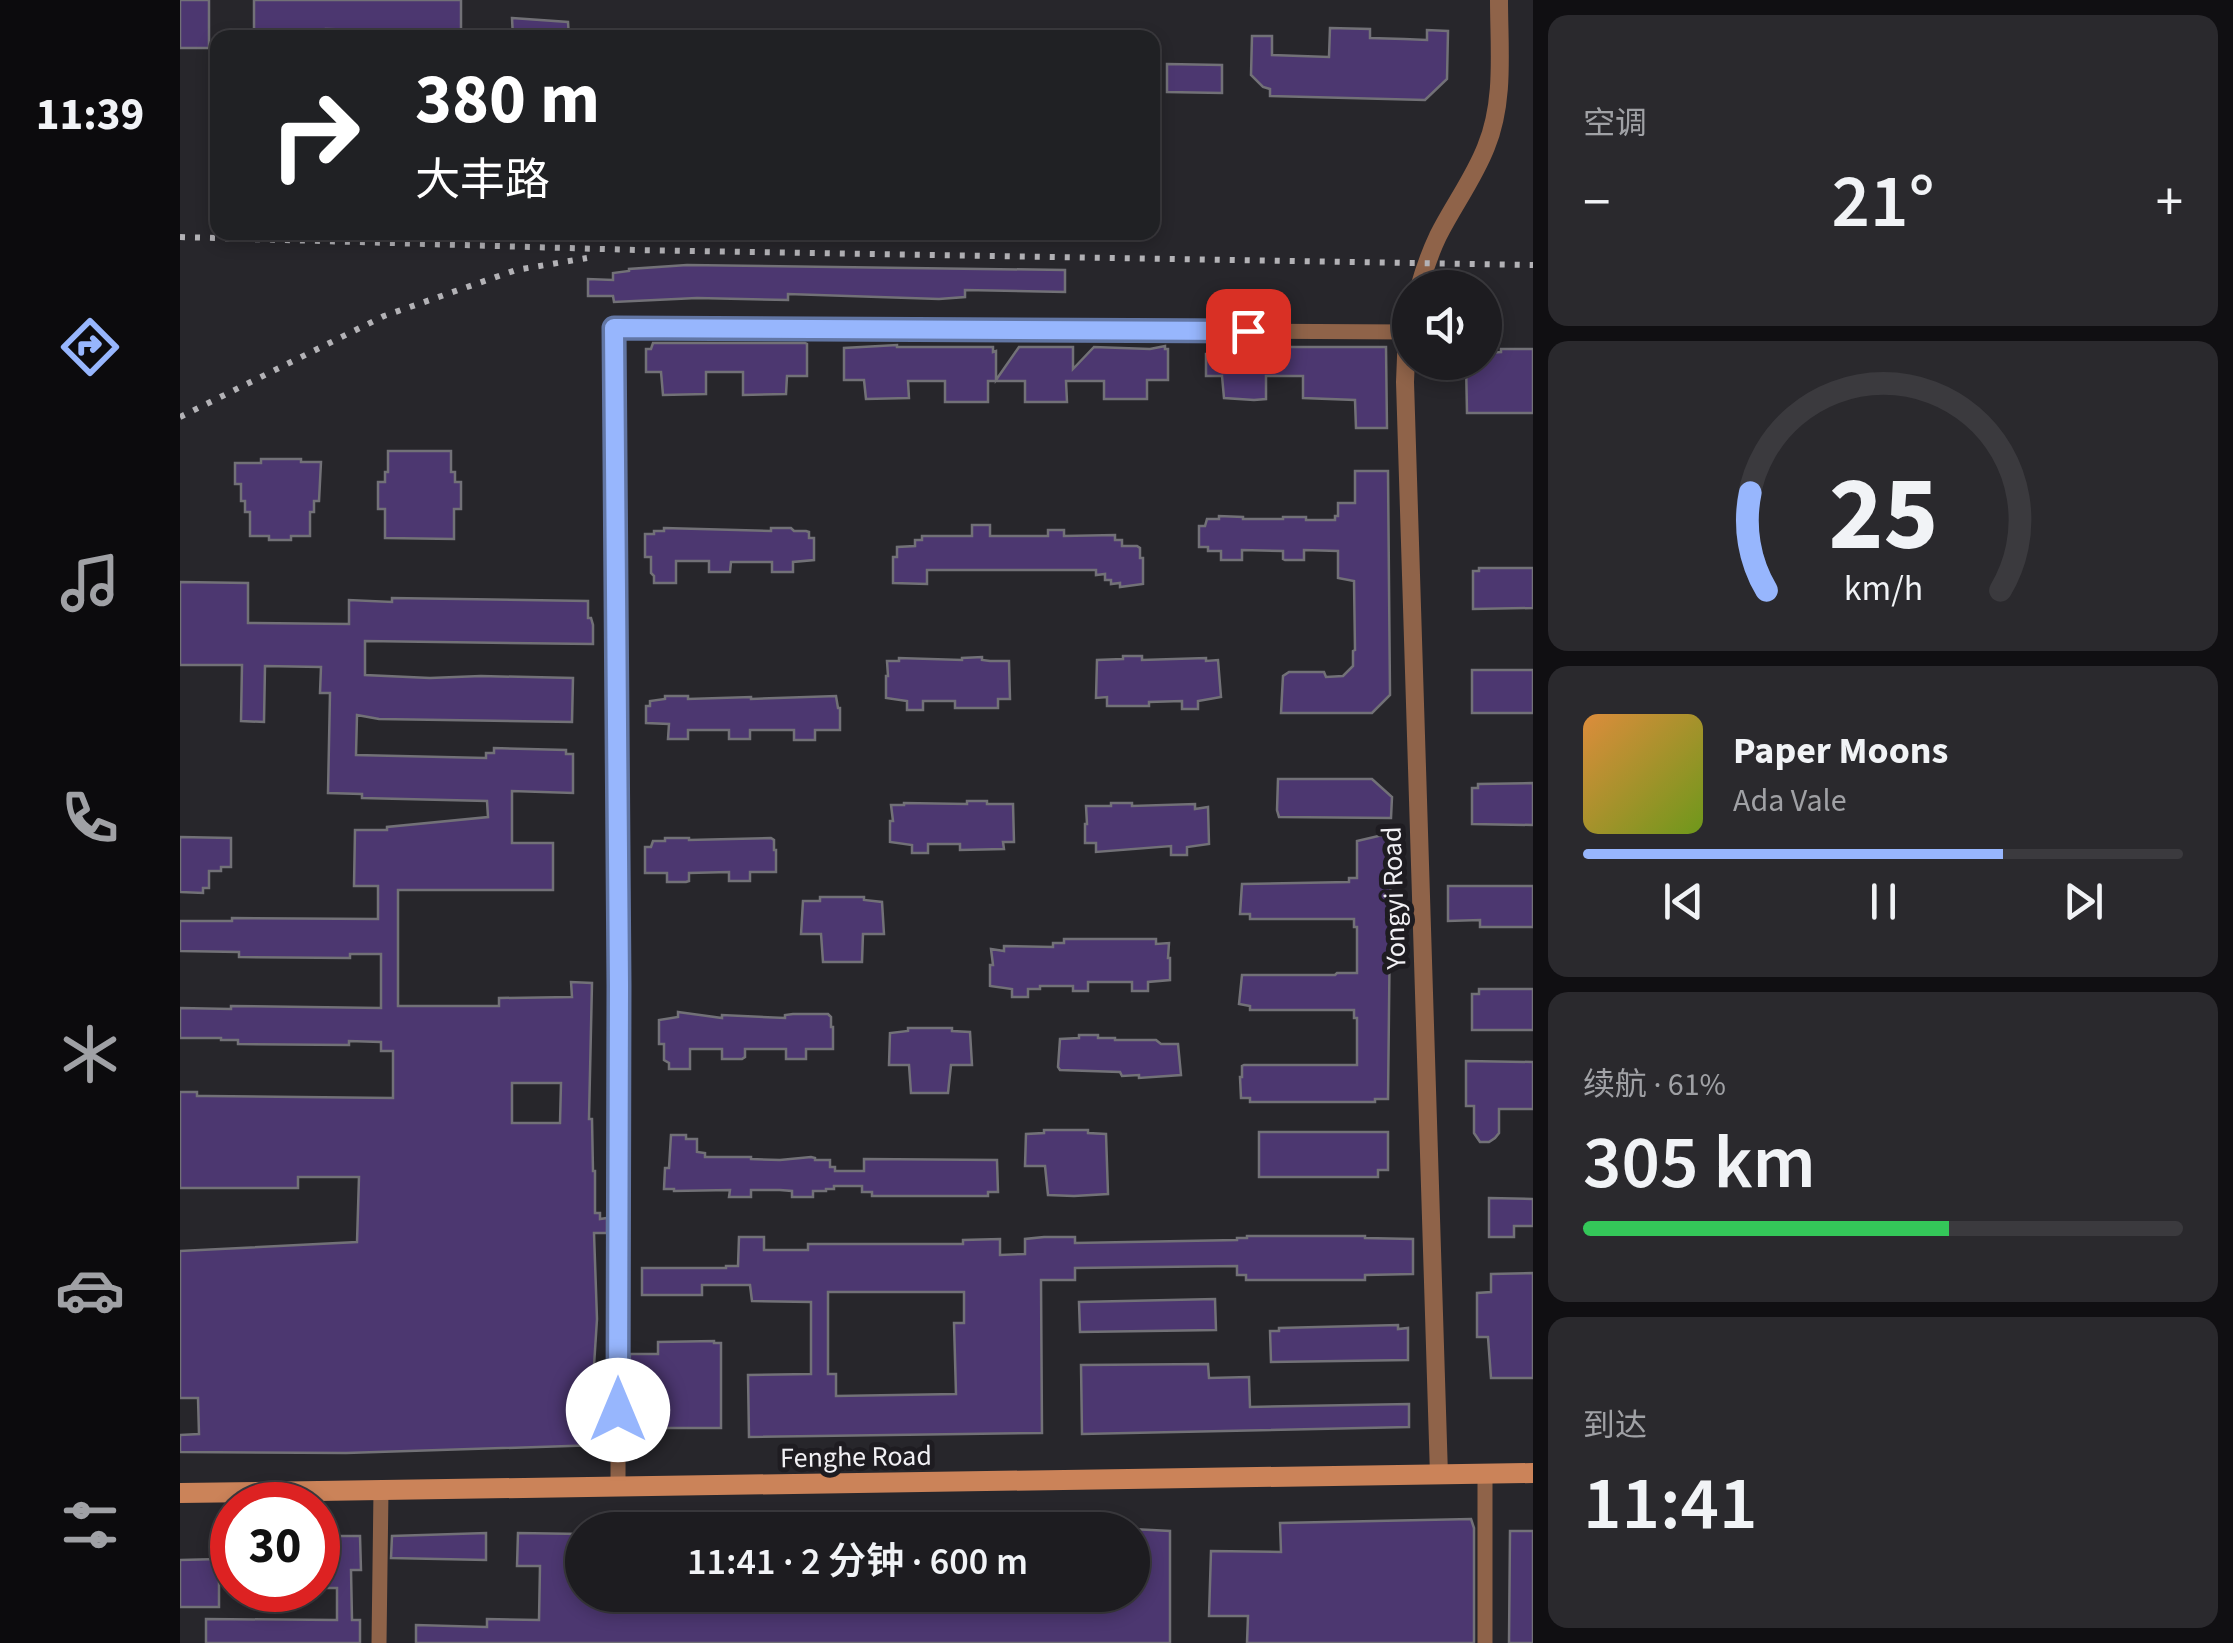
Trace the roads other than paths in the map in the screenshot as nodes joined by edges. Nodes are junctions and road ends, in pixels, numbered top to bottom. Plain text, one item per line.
1 (1498, 0) edge
2 (1426, 270) edge
3 (1392, 328) edge
4 (1407, 380) edge
5 (1533, 1472) edge
6 (1485, 1474) junction
7 (1440, 1475) junction
8 (618, 1488) junction
9 (380, 1490) junction
10 (180, 1493) edge
11 (379, 1643) edge
12 (1485, 1643) edge

1 - 2 street
3 - 8 street
4 - 7 street, Yongyi Road
5 - 6 main road, Fenghe Road
6 - 7 main road, Fenghe Road
6 - 12 street
7 - 8 main road, Fenghe Road
8 - 9 main road, Fenghe Road
9 - 10 main road, Fenghe Road
9 - 11 street

